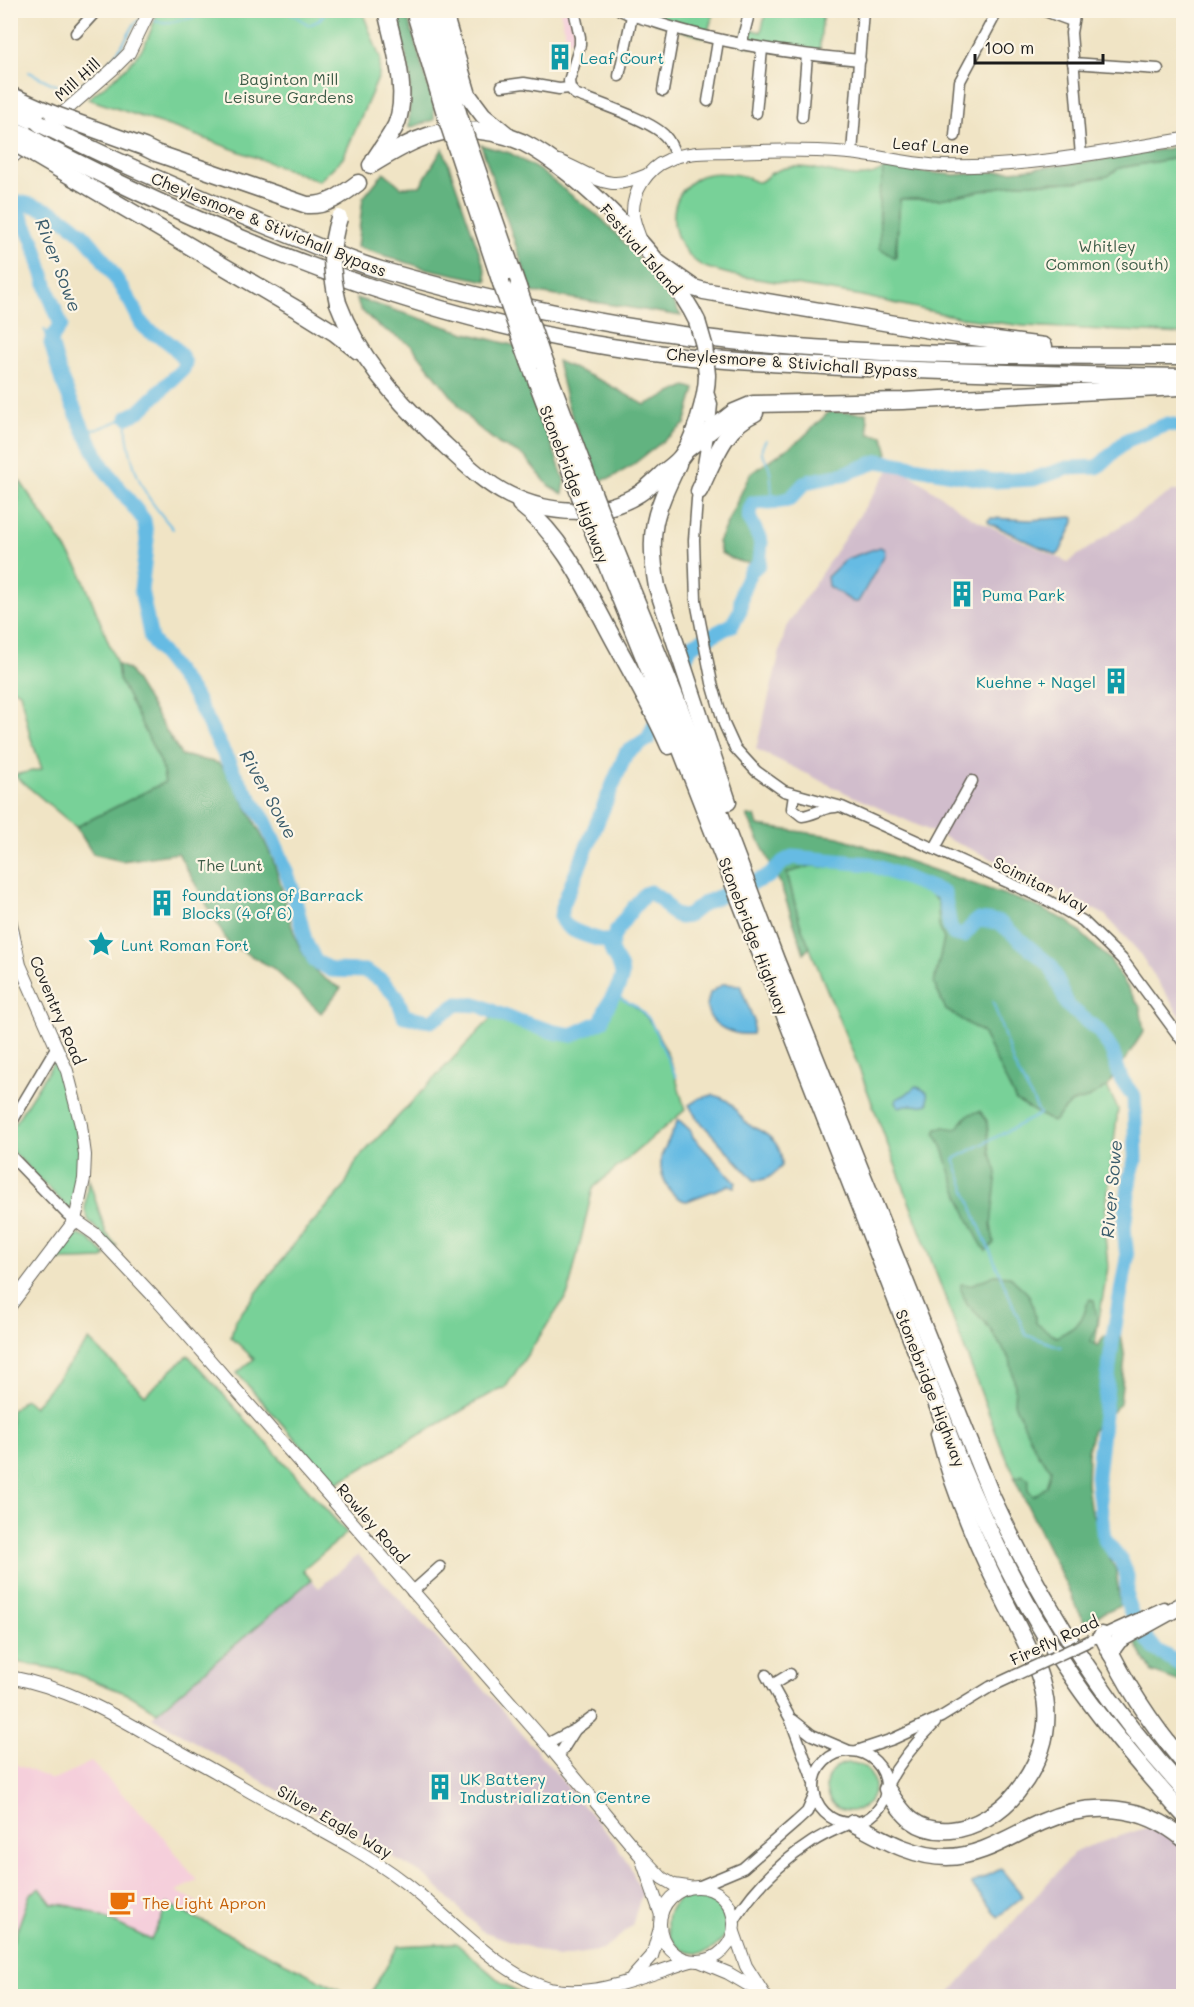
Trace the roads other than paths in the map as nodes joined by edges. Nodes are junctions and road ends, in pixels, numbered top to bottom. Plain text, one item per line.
1 (98, 10) edge
2 (150, 10) edge
3 (386, 10) edge
4 (414, 10) edge
5 (428, 10) edge
6 (443, 10) edge
7 (574, 10) edge
8 (620, 10) edge
9 (658, 10) edge
10 (750, 10) edge
11 (863, 10) edge
12 (998, 10) edge
13 (1042, 10) edge
14 (632, 16) junction
15 (1073, 16) edge
16 (654, 22) junction
17 (674, 29) junction
18 (76, 33) dead end
19 (718, 41) junction
20 (741, 45) junction
21 (762, 49) junction
22 (807, 55) junction
23 (860, 60) junction
24 (1073, 63) junction
25 (1158, 69) dead end
26 (619, 76) dead end
27 (502, 86) dead end
28 (570, 88) junction
29 (663, 91) dead end
30 (10, 95) edge
31 (708, 101) dead end
32 (10, 103) edge
33 (10, 110) edge
34 (756, 113) dead end
35 (802, 117) dead end
36 (47, 118) junction
37 (454, 120) junction
38 (68, 127) junction
39 (955, 136) dead end
40 (15, 137) edge
41 (512, 138) junction
42 (1184, 139) edge
43 (40, 150) junction
44 (852, 153) junction
45 (543, 154) junction
46 (1081, 156) junction
47 (676, 157) junction
48 (10, 159) edge
49 (371, 165) junction
50 (647, 175) junction
51 (358, 183) junction
52 (649, 253) junction
53 (362, 354) junction
54 (1072, 355) junction
55 (1184, 356) edge
56 (1184, 377) edge
57 (707, 382) junction
58 (1184, 387) edge
59 (774, 403) junction
60 (709, 432) junction
61 (683, 454) junction
62 (699, 491) junction
63 (510, 496) junction
64 (597, 522) junction
65 (656, 702) junction
66 (972, 781) dead end
67 (794, 795) junction
68 (842, 807) junction
69 (935, 848) junction
70 (736, 870) junction
71 (753, 905) junction
72 (10, 919) edge
73 (15, 967) edge
74 (1184, 1042) edge
75 (57, 1046) junction
76 (10, 1125) edge
77 (10, 1155) edge
78 (75, 1220) junction
79 (10, 1306) edge
80 (921, 1362) junction
81 (440, 1567) dead end
82 (412, 1592) junction
83 (1184, 1599) edge
84 (1184, 1604) edge
85 (1166, 1611) junction
86 (1108, 1640) junction
87 (790, 1674) dead end
88 (766, 1675) dead end
89 (10, 1677) edge
90 (772, 1685) junction
91 (592, 1717) dead end
92 (941, 1717) junction
93 (790, 1718) junction
94 (576, 1729) junction
95 (548, 1744) junction
96 (852, 1751) junction
97 (558, 1757) junction
98 (1184, 1763) edge
99 (887, 1787) junction
100 (814, 1789) junction
101 (1184, 1790) edge
102 (1184, 1815) edge
103 (851, 1823) junction
104 (1184, 1839) edge
105 (639, 1854) junction
106 (694, 1887) junction
107 (660, 1921) junction
108 (734, 1927) junction
109 (695, 1961) junction
110 (630, 1980) junction
111 (764, 1995) edge

1 - 18 street
2 - 48 street, Mill Hill
3 - 49 highway
4 - 37 highway, Stonebridge Highway
5 - 37 highway, Stonebridge Highway
6 - 41 highway
7 - 28 street
8 - 14 street
9 - 16 street
10 - 20 street
11 - 23 street
12 - 39 street
13 - 15 street
14 - 16 street
14 - 26 street
15 - 24 street
16 - 17 street
17 - 19 street
17 - 29 street
19 - 20 street
19 - 31 street
20 - 21 street
21 - 22 street
21 - 34 street
22 - 23 street
22 - 35 street
23 - 44 street
24 - 25 street
24 - 46 street
27 - 28 street
28 - 47 street
30 - 36 highway
32 - 36 highway
33 - 36 highway, Cheylesmore & Stivichall Bypass
36 - 38 highway, Cheylesmore & Stivichall Bypass, bridge
37 - 64 highway, Stonebridge Highway, bridge
38 - 51 highway
38 - 54 highway, Cheylesmore & Stivichall Bypass
40 - 43 highway, Cheylesmore & Stivichall Bypass, bridge
41 - 45 highway, Festival Island
41 - 49 highway, Festival Island
42 - 46 street, Leaf Lane
43 - 53 highway
43 - 56 highway, Cheylesmore & Stivichall Bypass
44 - 46 street, Leaf Lane
44 - 47 street, Leaf Lane
45 - 50 street, Leaf Lane
45 - 52 highway, Festival Island
47 - 50 street, Leaf Lane
49 - 51 highway, Festival Island
50 - 52 street
51 - 53 highway, Festival Island, bridge
52 - 54 highway
52 - 57 highway, Festival Island, bridge
53 - 63 highway, Festival Island
54 - 55 highway, Cheylesmore & Stivichall Bypass
57 - 60 street, Scimitar Way
57 - 61 highway, Festival Island
58 - 59 highway
59 - 60 highway
59 - 62 highway
60 - 61 highway
60 - 62 street, Scimitar Way
61 - 63 highway, Festival Island
61 - 70 highway
62 - 67 street, Scimitar Way
63 - 65 highway
64 - 65 highway, Stonebridge Highway
64 - 70 highway, Stonebridge Highway
65 - 70 highway, Stonebridge Highway
66 - 69 street
67 - 68 street, Scimitar Way
67 - 68 street
68 - 69 street, Scimitar Way
69 - 74 street, Scimitar Way
70 - 71 highway, Stonebridge Highway
71 - 80 highway, Stonebridge Highway
71 - 101 highway, Stonebridge Highway
72 - 73 street, Coventry Road
73 - 75 street, Coventry Road
75 - 76 street
75 - 78 street, Coventry Road
77 - 78 street
78 - 79 street, Coventry Road
78 - 82 street, Rowley Road
80 - 99 highway
80 - 102 highway, Stonebridge Highway
81 - 82 street
82 - 95 street, Rowley Road
83 - 85 street
84 - 85 highway
85 - 86 highway
86 - 92 street, Firefly Road, bridge
86 - 98 highway
87 - 90 street
88 - 90 street
89 - 110 street, Silver Eagle Way
90 - 93 street
91 - 94 street
92 - 96 street, Firefly Road
92 - 99 street, Firefly Road
93 - 96 street
93 - 100 street
94 - 95 street
94 - 97 street
95 - 97 street, Rowley Road
96 - 99 street
96 - 100 street
97 - 105 street, Rowley Road
99 - 103 street
100 - 103 street
100 - 106 street
103 - 104 highway
103 - 108 street
105 - 106 street, Rowley Road
105 - 107 street, Rowley Road
106 - 107 street
106 - 108 street
107 - 109 street
107 - 110 street
108 - 109 street
108 - 111 street
109 - 110 street, Silver Eagle Way
109 - 111 street

